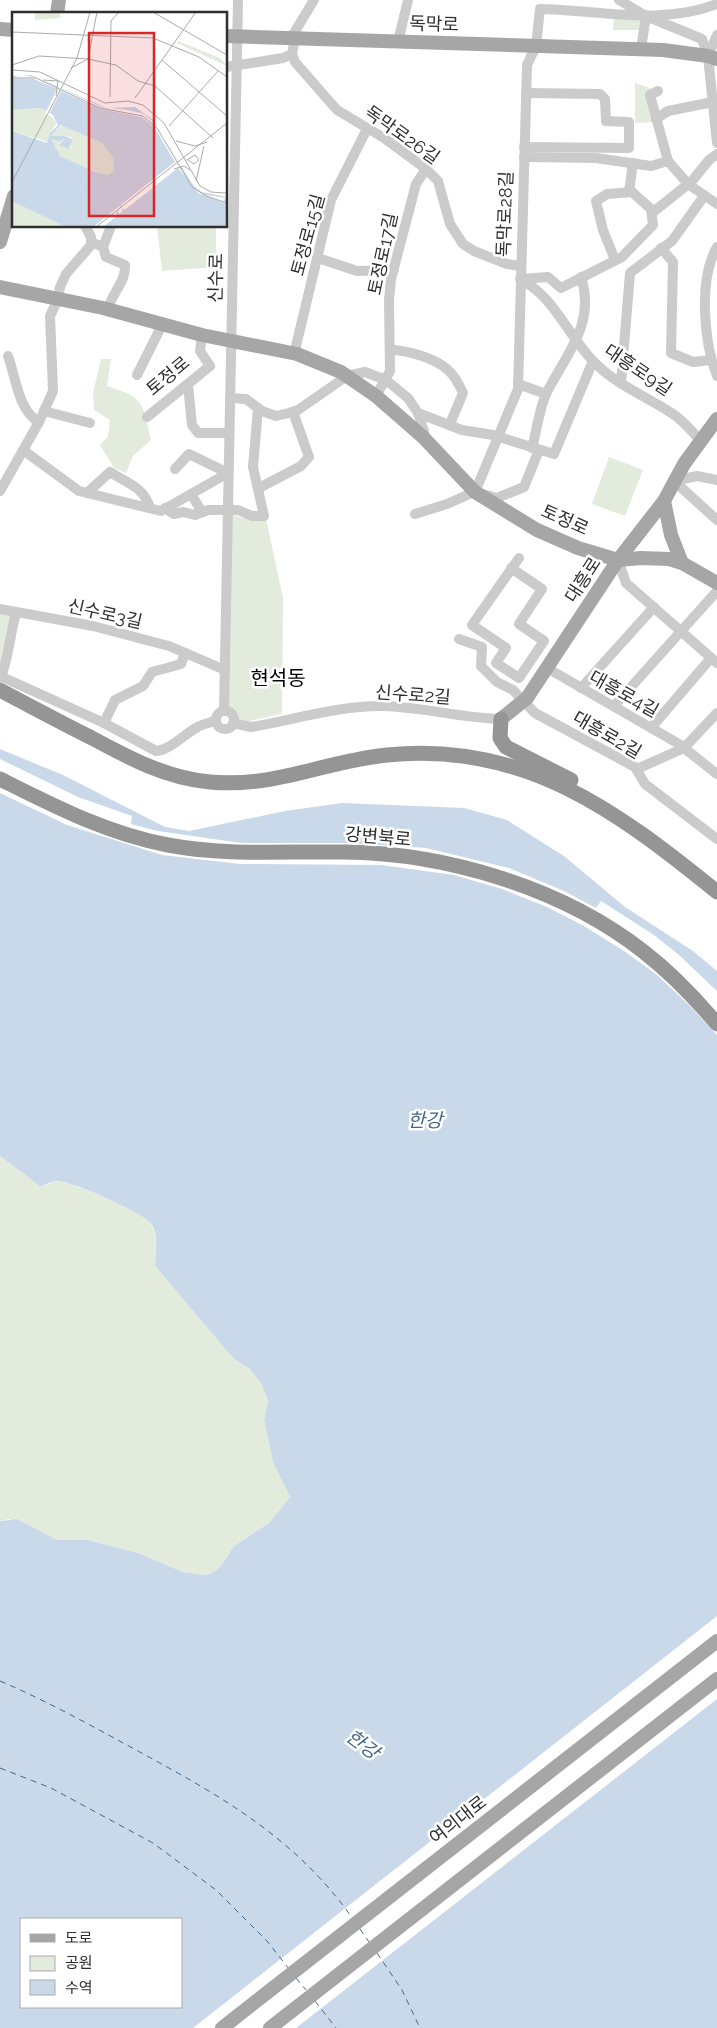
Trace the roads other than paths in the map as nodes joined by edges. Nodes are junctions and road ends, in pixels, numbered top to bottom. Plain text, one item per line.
1 (238, 0) edge
2 (314, 0) edge
3 (408, 0) edge
4 (619, 0) edge
5 (717, 4) edge
6 (646, 16) junction
7 (717, 35) edge
8 (232, 36) edge
9 (293, 38) junction
10 (398, 42) junction
11 (536, 46) junction
12 (641, 49) junction
13 (292, 54) junction
14 (713, 57) edge
15 (232, 66) edge
16 (658, 91) dead end
17 (526, 93) junction
18 (232, 94) edge
19 (713, 102) junction
20 (656, 119) junction
21 (367, 129) junction
22 (717, 143) edge
23 (524, 152) junction
24 (717, 154) edge
25 (668, 161) junction
26 (633, 163) junction
27 (426, 169) junction
28 (688, 184) junction
29 (629, 192) junction
30 (704, 196) junction
31 (12, 203) edge
32 (717, 204) edge
33 (652, 213) junction
34 (85, 228) edge
35 (110, 228) edge
36 (0, 242) edge
37 (91, 242) junction
38 (717, 247) edge
39 (103, 248) junction
40 (661, 248) junction
41 (318, 258) junction
42 (615, 260) junction
43 (520, 266) junction
44 (394, 270) junction
45 (581, 277) junction
46 (520, 279) junction
47 (0, 287) edge
48 (58, 298) junction
49 (108, 310) junction
50 (162, 325) junction
51 (202, 335) junction
52 (576, 340) junction
53 (231, 341) junction
54 (390, 350) junction
55 (297, 354) junction
56 (8, 356) dead end
57 (710, 360) junction
58 (593, 361) junction
59 (137, 375) dead end
60 (347, 376) junction
61 (717, 376) edge
62 (386, 380) junction
63 (621, 382) junction
64 (518, 384) junction
65 (188, 385) junction
66 (546, 394) junction
67 (376, 396) junction
68 (230, 398) junction
69 (258, 408) junction
70 (44, 411) junction
71 (293, 412) junction
72 (418, 413) junction
73 (147, 417) dead end
74 (717, 418) edge
75 (39, 422) junction
76 (90, 423) dead end
77 (450, 424) junction
78 (229, 433) junction
79 (422, 437) junction
80 (499, 438) junction
81 (701, 441) junction
82 (536, 449) junction
83 (23, 450) junction
84 (175, 470) dead end
85 (228, 473) junction
86 (717, 480) edge
87 (674, 482) junction
88 (259, 488) junction
89 (0, 491) edge
90 (474, 492) junction
91 (87, 493) junction
92 (191, 494) junction
93 (664, 501) junction
94 (150, 508) junction
95 (165, 508) junction
96 (227, 510) junction
97 (202, 512) junction
98 (415, 514) dead end
99 (717, 520) edge
100 (519, 558) dead end
101 (618, 560) junction
102 (682, 563) junction
103 (511, 568) junction
104 (717, 583) edge
105 (717, 591) edge
106 (654, 607) junction
107 (0, 609) edge
108 (16, 613) junction
109 (681, 631) junction
110 (459, 639) dead end
111 (185, 653) junction
112 (714, 661) edge
113 (547, 668) junction
114 (225, 670) junction
115 (0, 681) edge
116 (581, 688) junction
117 (524, 701) junction
118 (614, 706) junction
119 (224, 711) junction
120 (717, 713) edge
121 (501, 719) junction
122 (215, 721) junction
123 (104, 722) junction
124 (233, 723) junction
125 (651, 728) junction
126 (684, 748) junction
127 (637, 769) junction
128 (715, 770) edge
129 (0, 779) edge
130 (592, 800) junction
131 (717, 839) edge
132 (717, 892) edge
133 (698, 1002) junction
134 (717, 1012) edge
135 (717, 1024) edge
136 (717, 1641) edge
137 (717, 1679) edge
138 (222, 2028) edge
139 (270, 2028) edge

1 - 8 street, 신수로
2 - 9 street
3 - 10 street
4 - 6 street
5 - 6 street
6 - 11 street, 독막로28길
6 - 12 street
6 - 14 street
7 - 14 street
8 - 9 main road, 독막로
8 - 15 street, 신수로
9 - 10 main road, 독막로
9 - 13 street
10 - 11 main road, 독막로
11 - 12 main road, 독막로
11 - 17 street, 독막로28길
12 - 14 main road, 독막로
13 - 15 street
13 - 21 street, 독막로26길
14 - 19 street
15 - 18 street, 신수로
16 - 20 street
17 - 23 street, 독막로28길
17 - 23 street
18 - 53 street, 신수로
19 - 20 street
19 - 22 street
20 - 25 street
21 - 27 street, 독막로26길
21 - 41 street, 토정로15길
23 - 26 street
23 - 43 street, 독막로28길
24 - 28 street
25 - 26 street
25 - 28 street
26 - 29 street
27 - 43 street, 독막로26길
27 - 44 street, 토정로17길
28 - 30 street
28 - 33 street
29 - 33 street
29 - 42 street
30 - 32 street
30 - 40 street
31 - 36 main road
33 - 42 street
34 - 37 street
35 - 39 street
37 - 39 street
37 - 48 street
38 - 57 street
39 - 49 street
40 - 57 street
40 - 63 street
41 - 44 street
41 - 55 street, 토정로15길
42 - 45 street
43 - 46 street, 독막로28길
44 - 54 street, 토정로17길
45 - 46 street
45 - 52 street
46 - 52 street, 대흥로9길
46 - 64 street, 독막로28길
47 - 48 main road, 토정로
48 - 49 main road, 토정로
48 - 70 street
49 - 50 main road, 토정로
50 - 51 main road, 토정로
50 - 59 street, 토정로
51 - 53 main road, 토정로
51 - 65 street, 토정로
52 - 58 street, 대흥로9길
52 - 66 street
53 - 55 main road, 토정로
53 - 68 street, 신수로
54 - 62 street, 토정로17길
54 - 77 street
55 - 60 main road, 토정로
56 - 75 street
57 - 61 street
58 - 63 street, 대흥로9길
58 - 82 street
60 - 62 street
60 - 67 main road, 토정로
60 - 71 street
62 - 67 street, 토정로17길
62 - 72 street
63 - 81 street, 대흥로9길
64 - 66 street
64 - 80 street, 독막로28길
65 - 73 street, 토정로
65 - 78 street
66 - 82 street
67 - 79 main road, 토정로
68 - 69 street
68 - 78 street, 신수로
69 - 71 street
69 - 88 street
70 - 75 street
70 - 76 street
71 - 88 street
72 - 77 street
72 - 79 street
74 - 81 main road, 대흥로
75 - 83 street
77 - 80 street
78 - 85 street, 신수로
79 - 90 main road, 토정로
80 - 82 street
80 - 90 street, 독막로28길
81 - 87 main road, 대흥로
82 - 90 street
83 - 89 street
83 - 91 street
84 - 85 street
85 - 92 street
85 - 96 street, 신수로
86 - 87 street
87 - 93 main road, 대흥로
87 - 99 street
88 - 96 street
90 - 98 street
90 - 101 main road, 토정로
91 - 94 street
91 - 94 street
92 - 95 street
92 - 97 street
93 - 101 main road, 대흥로
93 - 102 main road
94 - 95 street
95 - 97 street
96 - 97 street
96 - 114 street, 신수로
100 - 103 street
101 - 102 main road, 토정로
101 - 106 street
101 - 113 main road, 대흥로
102 - 104 main road, 토정로
103 - 103 street
105 - 109 street
106 - 109 street
106 - 116 street
107 - 108 street, 신수로3길
108 - 111 street, 신수로3길
108 - 115 street
109 - 112 street
109 - 118 street
110 - 117 street
111 - 114 street, 신수로3길
111 - 123 street
112 - 125 street
113 - 116 street, 대흥로4길
113 - 117 main road, 대흥로
114 - 119 street, 신수로
115 - 123 street
115 - 130 highway
116 - 118 street, 대흥로4길
117 - 121 main road, 대흥로
117 - 127 street, 대흥로2길
118 - 125 street, 대흥로4길
119 - 122 street
119 - 124 street
120 - 126 street
121 - 124 street, 신수로2길
121 - 130 highway
122 - 123 street
122 - 124 street
125 - 126 street, 대흥로4길
126 - 127 street
126 - 128 street, 대흥로4길
127 - 131 street, 대흥로2길
129 - 133 highway, 강변북로
130 - 132 highway
133 - 134 highway
133 - 135 highway, 강변북로
136 - 138 main road, 여의대로
137 - 139 main road

